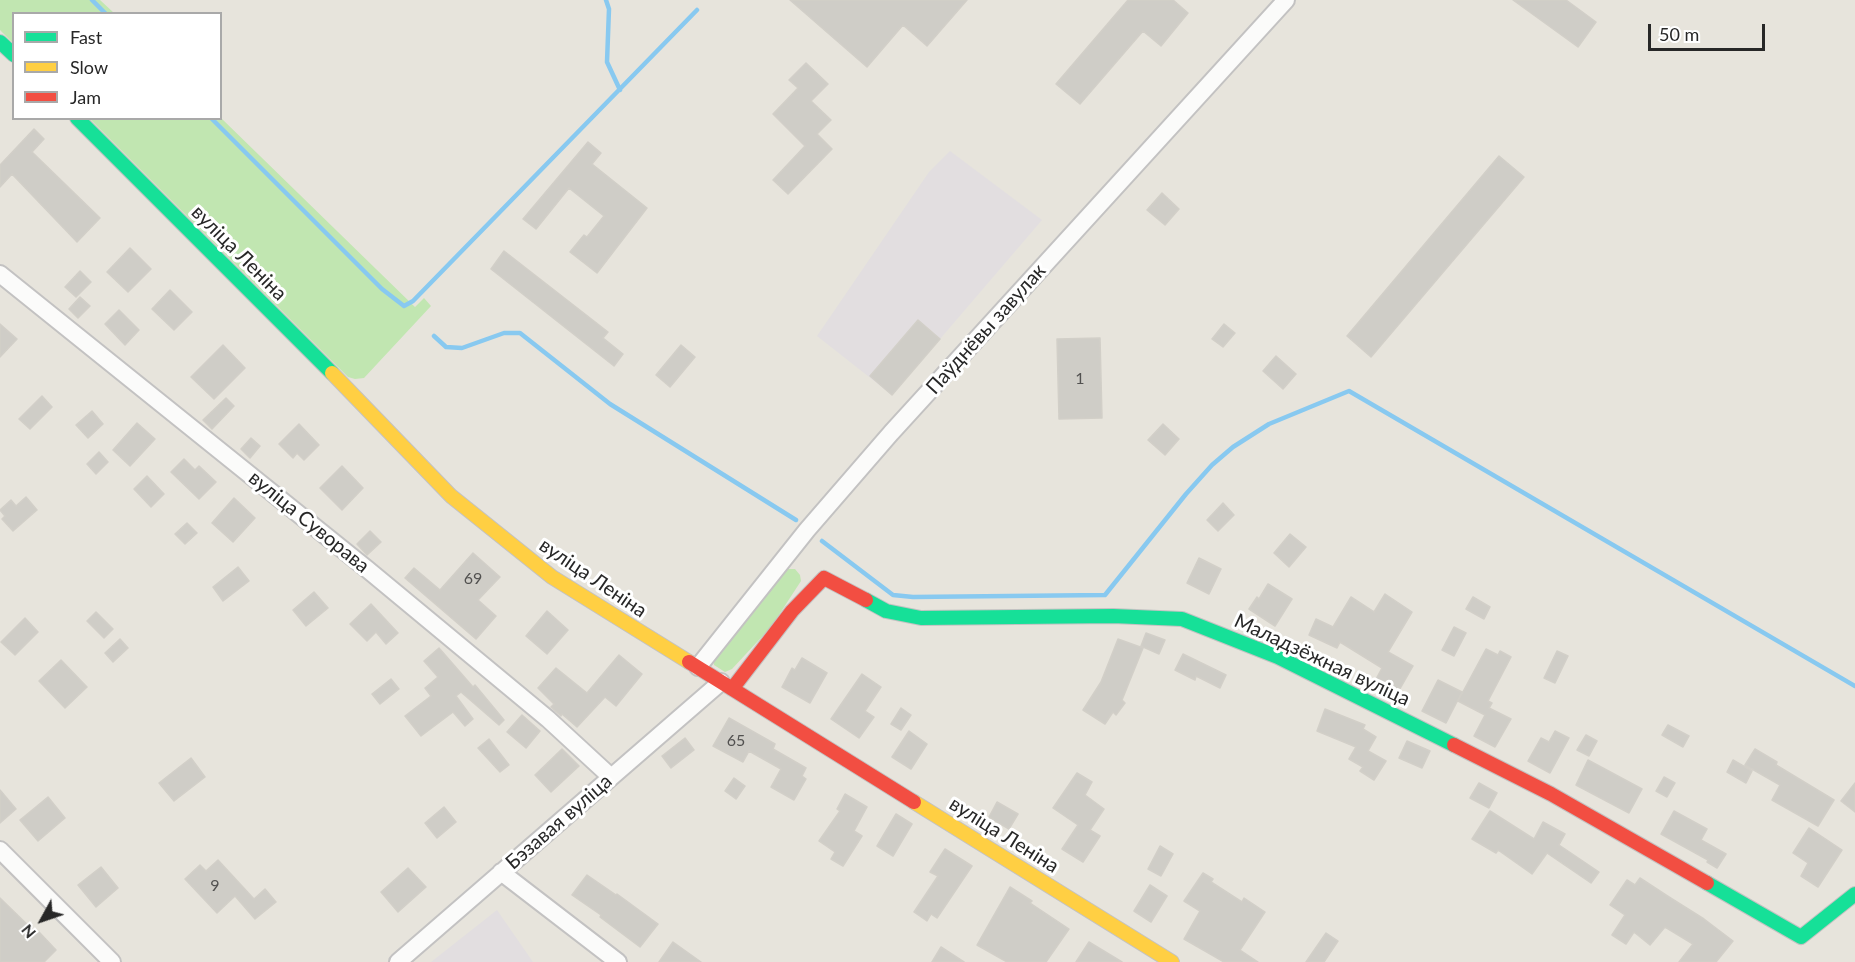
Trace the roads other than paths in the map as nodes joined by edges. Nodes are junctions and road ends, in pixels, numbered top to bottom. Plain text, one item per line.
1 (1286, 0) edge
2 (0, 42) edge
3 (12, 53) edge
4 (79, 120) edge
5 (0, 274) edge
6 (698, 667) junction
7 (726, 686) junction
8 (611, 777) junction
9 (0, 850) edge
10 (501, 872) junction
11 (1855, 894) edge
12 (112, 962) edge
13 (398, 962) edge
14 (618, 962) edge
15 (1172, 962) edge

1 - 6 street, Паўднёвы завулак
2 - 3 street
4 - 6 street, вуліца Леніна
5 - 8 street, вуліца Суворава
6 - 7 street, вуліца Леніна
7 - 8 street, Бэзавая вуліца
7 - 11 street, Маладзёжная вуліца
7 - 15 street, вуліца Леніна
8 - 10 street, Бэзавая вуліца
9 - 12 street
10 - 13 street, Бэзавая вуліца
10 - 14 street

